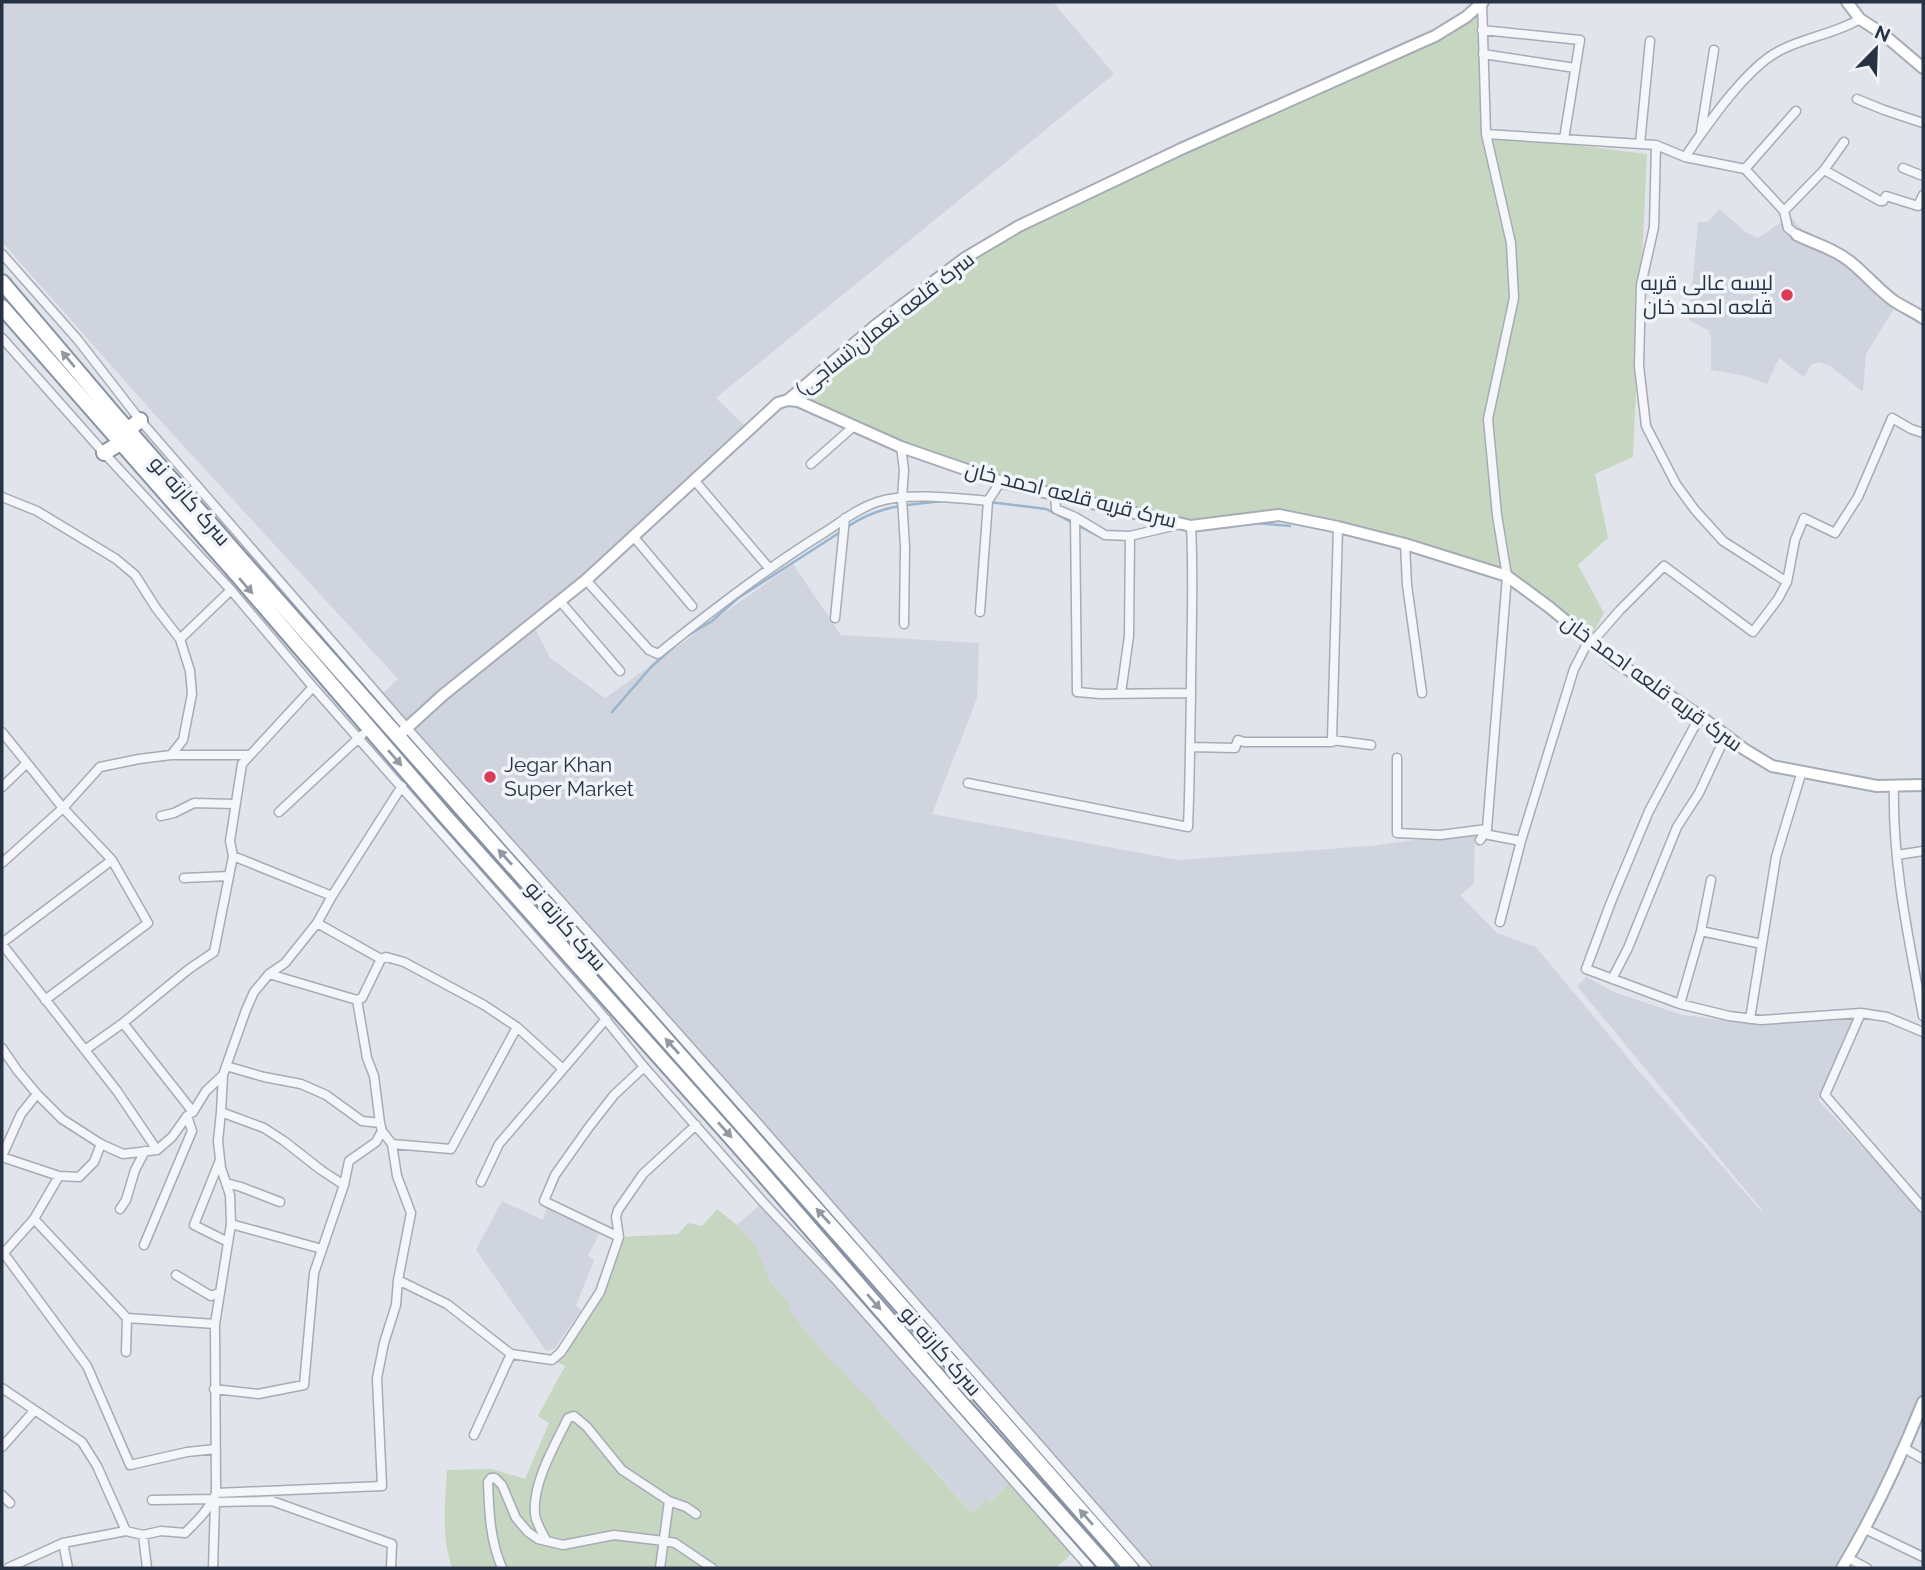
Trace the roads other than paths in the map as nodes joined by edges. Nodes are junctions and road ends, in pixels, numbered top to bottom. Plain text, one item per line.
1 (1482, 2) edge
2 (1847, 2) edge
3 (1860, 19) junction
4 (1482, 30) junction
5 (1650, 41) dead end
6 (1714, 50) dead end
7 (1483, 54) junction
8 (1575, 68) junction
9 (1923, 68) edge
10 (1857, 99) dead end
11 (1796, 111) dead end
12 (1923, 123) edge
13 (1486, 135) junction
14 (1700, 135) junction
15 (1564, 139) junction
16 (1844, 142) dead end
17 (1640, 144) junction
18 (1656, 145) junction
19 (1685, 157) junction
20 (1903, 168) dead end
21 (1745, 169) junction
22 (1824, 170) junction
23 (1923, 176) edge
24 (1923, 195) edge
25 (1784, 211) junction
26 (1797, 235) joint
27 (2, 254) edge
28 (2, 282) edge
29 (2, 307) edge
30 (1923, 317) edge
31 (39, 325) junction
32 (2, 338) edge
33 (30, 340) junction
34 (88, 393) junction
35 (788, 400) junction
36 (140, 420) junction
37 (853, 426) junction
38 (1923, 433) edge
39 (124, 436) junction
40 (901, 447) junction
41 (104, 453) junction
42 (811, 464) dead end
43 (695, 481) junction
44 (1002, 482) junction
45 (1055, 495) junction
46 (2, 497) edge
47 (902, 498) junction
48 (988, 501) junction
49 (1075, 517) junction
50 (845, 518) junction
51 (1187, 525) junction
52 (1338, 527) junction
53 (633, 536) junction
54 (1130, 536) junction
55 (1405, 544) junction
56 (769, 568) junction
57 (1507, 576) junction
58 (586, 580) junction
59 (1787, 582) junction
60 (231, 590) junction
61 (560, 601) junction
62 (692, 606) dead end
63 (980, 612) dead end
64 (835, 618) dead end
65 (904, 624) dead end
66 (180, 639) junction
67 (1591, 641) junction
68 (620, 671) dead end
69 (313, 687) junction
70 (1121, 693) junction
71 (1191, 693) junction
72 (1422, 693) dead end
73 (1700, 716) junction
74 (2, 732) edge
75 (403, 732) junction
76 (364, 733) junction
77 (1726, 735) junction
78 (1332, 740) junction
79 (1371, 745) dead end
80 (1191, 747) junction
81 (171, 755) junction
82 (250, 755) junction
83 (1397, 758) dead end
84 (27, 763) junction
85 (1802, 771) junction
86 (433, 777) junction
87 (968, 783) dead end
88 (3, 784) edge
89 (1923, 785) edge
90 (402, 786) junction
91 (1894, 786) junction
92 (420, 788) junction
93 (234, 804) junction
94 (63, 808) junction
95 (279, 812) dead end
96 (161, 816) dead end
97 (1484, 835) junction
98 (1521, 841) junction
99 (1923, 851) edge
100 (1897, 855) junction
101 (233, 856) junction
102 (112, 860) junction
103 (2, 863) edge
104 (483, 869) junction
105 (229, 876) junction
106 (184, 878) dead end
107 (1711, 880) dead end
108 (332, 895) junction
109 (1500, 922) dead end
110 (317, 923) junction
111 (1701, 931) junction
112 (2, 943) edge
113 (1762, 944) junction
114 (381, 959) junction
115 (269, 974) junction
116 (1612, 979) junction
117 (45, 1000) junction
118 (357, 1000) junction
119 (1680, 1004) junction
120 (1861, 1013) junction
121 (1923, 1016) edge
122 (606, 1019) junction
123 (1750, 1019) junction
124 (123, 1023) junction
125 (517, 1027) junction
126 (1923, 1032) edge
127 (2, 1048) edge
128 (85, 1050) junction
129 (644, 1067) junction
130 (563, 1069) junction
131 (224, 1071) junction
132 (37, 1094) junction
133 (221, 1112) junction
134 (190, 1114) junction
135 (696, 1125) junction
136 (381, 1127) junction
137 (391, 1143) junction
138 (101, 1144) junction
139 (157, 1150) junction
140 (145, 1151) junction
141 (2, 1156) edge
142 (220, 1159) junction
143 (59, 1176) junction
144 (481, 1182) dead end
145 (226, 1183) junction
146 (344, 1185) junction
147 (280, 1202) dead end
148 (1923, 1208) edge
149 (120, 1209) dead end
150 (34, 1219) junction
151 (230, 1224) junction
152 (619, 1237) junction
153 (228, 1242) junction
154 (144, 1245) dead end
155 (321, 1249) junction
156 (3, 1253) edge
157 (176, 1275) dead end
158 (398, 1280) junction
159 (219, 1293) junction
160 (127, 1318) junction
161 (215, 1324) junction
162 (127, 1352) dead end
163 (511, 1354) junction
164 (2, 1388) edge
165 (214, 1389) junction
166 (1923, 1402) edge
167 (34, 1411) junction
168 (1010, 1431) junction
169 (474, 1435) dead end
170 (998, 1443) junction
171 (2, 1447) edge
172 (1904, 1448) junction
173 (216, 1449) junction
174 (1923, 1459) edge
175 (2, 1495) edge
176 (215, 1498) junction
177 (152, 1500) dead end
178 (669, 1502) junction
179 (10, 1503) dead end
180 (696, 1514) dead end
181 (1866, 1529) junction
182 (126, 1531) junction
183 (143, 1535) junction
184 (546, 1540) junction
185 (664, 1541) junction
186 (63, 1543) junction
187 (1923, 1557) edge
188 (1845, 1563) edge
189 (12, 1567) edge
190 (68, 1568) edge
191 (147, 1568) edge
192 (213, 1568) edge
193 (391, 1568) edge
194 (502, 1568) edge
195 (660, 1568) edge
196 (712, 1568) edge
197 (1090, 1568) edge
198 (1108, 1568) edge
199 (1130, 1568) edge
200 (1147, 1568) edge
201 (1867, 1568) edge

1 - 4 street
1 - 35 street, سرک قلعه نعمان(نساجی)
2 - 3 street
3 - 9 street
3 - 14 street
4 - 7 street
4 - 8 street
5 - 17 street
6 - 14 street
7 - 8 street
7 - 13 street
8 - 15 street
10 - 12 street
11 - 21 street
13 - 15 street
13 - 57 street
14 - 19 street
15 - 17 street
16 - 22 street
17 - 18 street
18 - 19 street
18 - 59 street
19 - 21 street
20 - 23 street
21 - 25 street
22 - 24 street
22 - 25 street
25 - 26 street
26 - 30 street
27 - 36 street
28 - 31 highway, سرک کارته نو
29 - 33 highway, سرک کارته نو
31 - 33 highway
34 -> 31 highway, سرک کارته نو
32 - 41 street
33 - 34 highway, سرک کارته نو
34 - 39 highway, سرک کارته نو
35 - 37 street, سرک قریه قلعه احمد خان
35 - 43 street, سرک قلعه نعمان(نساجی)
36 - 39 highway
36 - 75 street
37 - 40 street, سرک قریه قلعه احمد خان
37 - 42 street
38 - 59 street
39 - 41 highway
39 - 75 highway, سرک کارته نو
39 -> 76 highway
40 - 44 street, سرک قریه قلعه احمد خان
40 - 47 street
41 - 60 street
43 - 53 street, سرک قلعه نعمان(نساجی)
43 - 56 street
44 - 45 street, سرک قریه قلعه احمد خان
44 - 48 street
45 - 49 street
45 - 51 street, سرک قریه قلعه احمد خان
46 - 66 street
47 - 48 street
47 - 50 street
47 - 65 street
48 - 63 street
49 - 54 street
49 - 70 street
50 - 56 street
50 - 64 street
51 - 52 street, سرک قریه قلعه احمد خان
51 - 54 street
51 - 71 street
52 - 55 street, سرک قریه قلعه احمد خان
52 - 78 street
53 - 58 street, سرک قلعه نعمان(نساجی)
53 - 62 street
54 - 70 street
55 - 57 street, سرک قریه قلعه احمد خان
55 - 72 street
56 - 58 street
57 - 67 street, سرک قریه قلعه احمد خان
57 - 97 street
58 - 61 street, سرک قلعه نعمان(نساجی)
59 - 67 street
60 - 66 street
60 - 69 street
61 - 68 street
61 - 75 street, سرک قلعه نعمان(نساجی)
66 - 81 street
67 - 73 street, سرک قریه قلعه احمد خان
67 - 98 street
69 - 76 street
69 - 82 street
70 - 71 street
71 - 80 street
73 - 77 street, سرک قریه قلعه احمد خان
73 - 116 street
74 - 84 street
75 - 86 highway, سرک کارته نو
75 - 200 street
76 - 90 street
76 -> 92 highway
76 - 95 street
77 - 85 street, سرک قریه قلعه احمد خان
77 - 116 street
78 - 79 street
78 - 80 street
80 - 87 street
81 - 82 street
81 - 94 street
82 - 93 street
83 - 97 street
84 - 88 street
84 - 94 street
85 - 91 street, سرک قریه قلعه احمد خان
85 - 113 street
86 - 92 highway
168 -> 86 highway, سرک کارته نو
89 - 91 street, سرک قریه قلعه احمد خان
90 - 104 street
90 - 108 street
91 - 100 street
92 - 104 highway
93 - 96 street
93 - 101 street
94 - 102 street
94 - 103 street
97 - 98 street
98 - 109 street
99 - 100 street
100 - 121 street
101 - 105 street
101 - 108 street
102 - 112 street
102 - 117 street
104 - 122 street
104 -> 170 highway
105 - 106 street
105 - 124 street
107 - 111 street
108 - 110 street
110 - 114 street
110 - 115 street
111 - 113 street
111 - 119 street
112 - 117 street
113 - 123 street
114 - 118 street
114 - 125 street
115 - 118 street
115 - 131 street
116 - 119 street
117 - 128 street
118 - 136 street
119 - 123 street
120 - 123 street
120 - 126 street
120 - 148 street
122 - 129 street
122 - 130 street
124 - 128 street
124 - 134 street
125 - 130 street
125 - 137 street
127 - 132 street
128 - 139 street
129 - 135 street
129 - 152 street
130 - 144 street
131 - 133 street
131 - 134 street
131 - 136 street
132 - 138 street
132 - 141 street
133 - 142 street
133 - 146 street
134 - 139 street
134 - 154 street
135 - 152 street
135 - 197 street
136 - 137 street
136 - 146 street
137 - 158 street
138 - 140 street
138 - 143 street
139 - 140 street
140 - 149 street
141 - 143 street
142 - 145 street
142 - 153 street
143 - 150 street
145 - 147 street
145 - 151 street
146 - 155 street
150 - 156 street
150 - 160 street
151 - 153 street
151 - 155 street
152 - 163 street
153 - 159 street
155 - 165 street
156 - 173 street
157 - 159 street
158 - 163 street
158 - 176 street
159 - 161 street
160 - 161 street
160 - 162 street
161 - 165 street
163 - 169 street
164 - 167 street
165 - 173 street
166 - 172 street
167 - 171 street
167 - 182 street
168 - 170 highway
199 -> 168 highway, سرک کارته نو
170 - 198 highway
172 - 174 street
172 - 181 street
173 - 176 street
175 - 179 street
176 - 177 street
176 - 183 street
176 - 192 street
176 - 193 street
178 - 180 street
178 - 184 street
178 - 185 street
181 - 187 street
181 - 188 street
182 - 183 street
182 - 186 street
183 - 191 street
184 - 185 street
184 - 194 street
185 - 195 street
185 - 196 street
186 - 189 street
186 - 190 street
188 - 201 street

